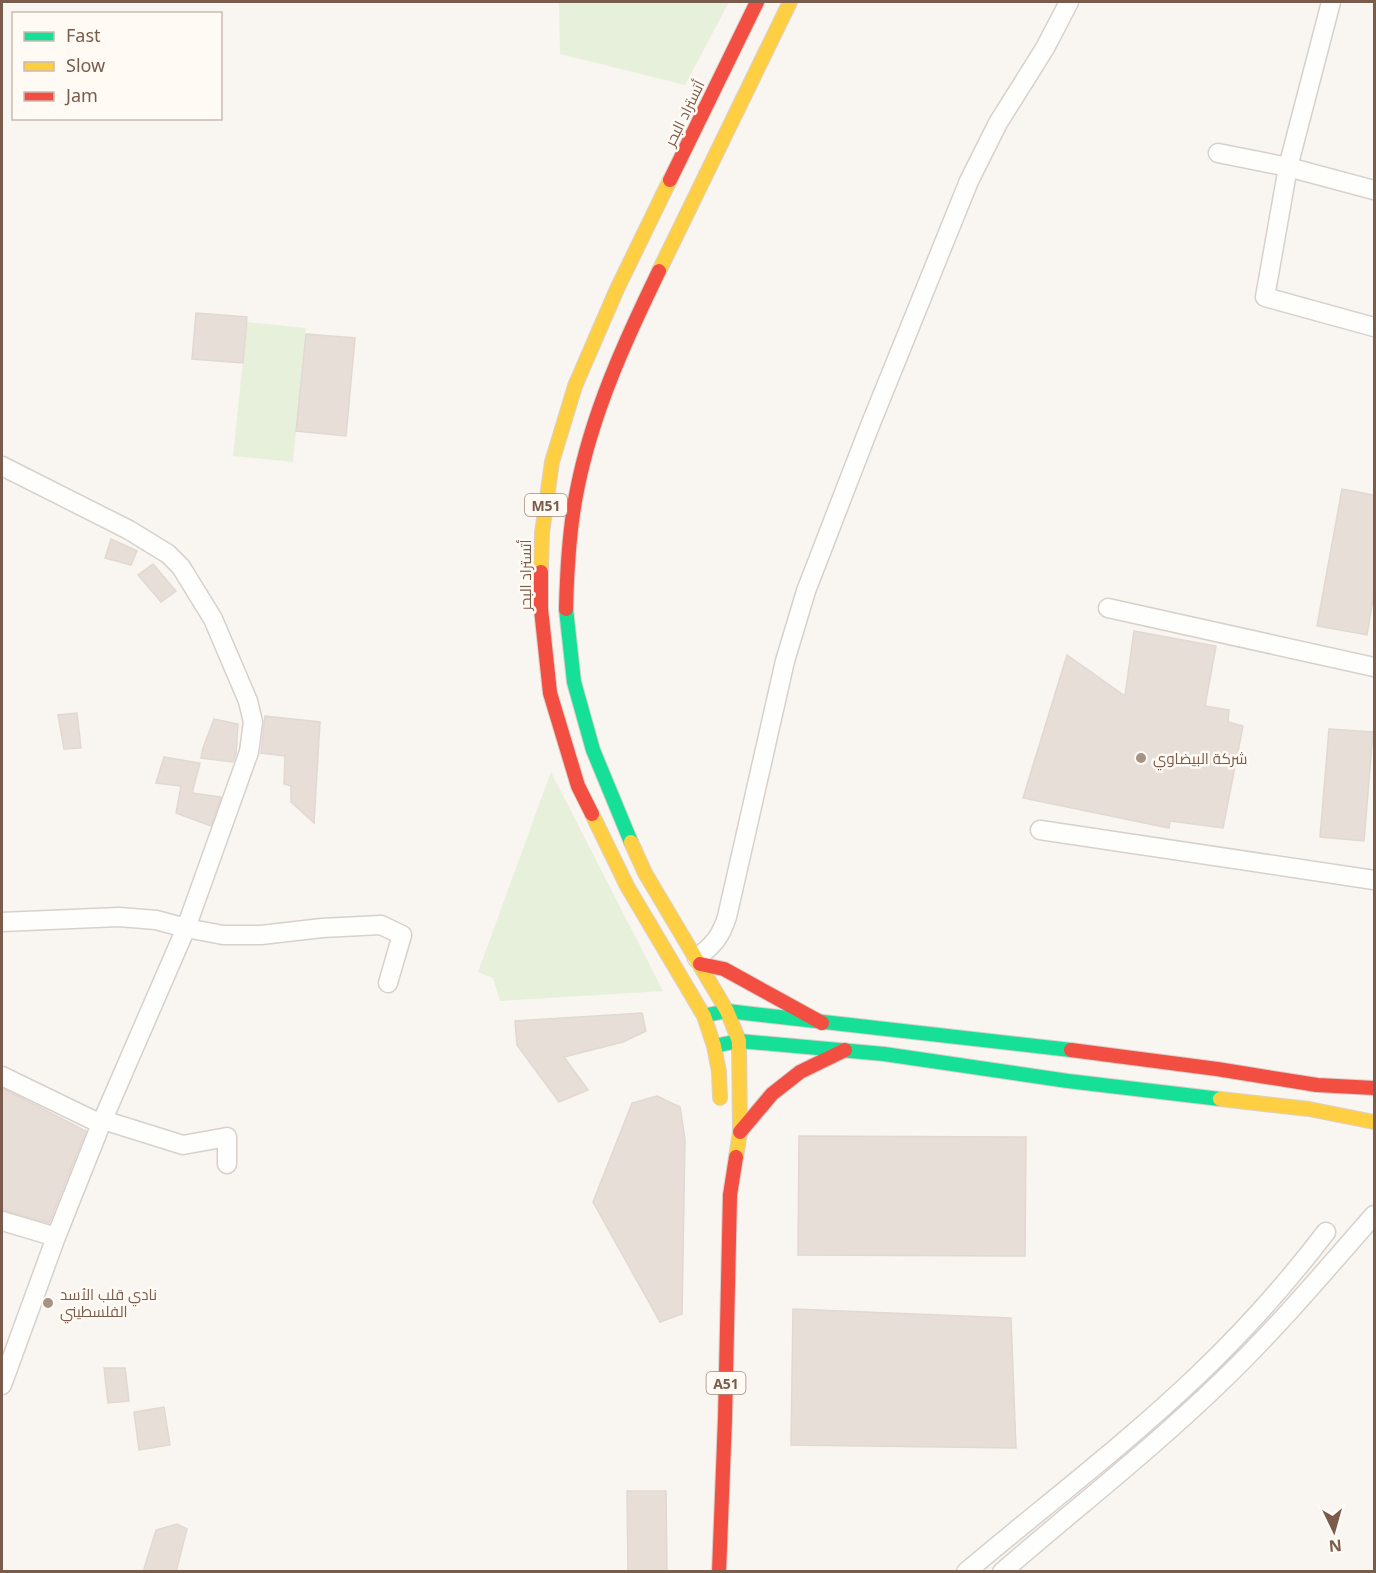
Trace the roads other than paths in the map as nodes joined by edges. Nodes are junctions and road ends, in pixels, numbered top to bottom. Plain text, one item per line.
1 (757, 2) edge
2 (790, 2) edge
3 (1069, 2) edge
4 (1331, 2) edge
5 (1218, 153) dead end
6 (1288, 167) junction
7 (1374, 190) edge
8 (1374, 327) edge
9 (2, 466) edge
10 (1108, 608) dead end
11 (1374, 667) edge
12 (1040, 830) dead end
13 (1374, 880) edge
14 (2, 922) edge
15 (186, 928) junction
16 (699, 961) junction
17 (388, 983) dead end
18 (727, 1011) junction
19 (704, 1016) junction
20 (822, 1023) junction
21 (739, 1041) junction
22 (714, 1046) junction
23 (846, 1050) junction
24 (2, 1076) edge
25 (1374, 1088) edge
26 (721, 1113) dead end
27 (102, 1122) junction
28 (1374, 1122) edge
29 (740, 1132) junction
30 (723, 1143) dead end
31 (228, 1164) dead end
32 (730, 1195) junction
33 (1374, 1215) edge
34 (2, 1221) edge
35 (1326, 1232) dead end
36 (56, 1237) junction
37 (2, 1385) edge
38 (719, 1572) edge
39 (966, 1572) edge
40 (1002, 1572) edge

1 - 19 main road, أتستراد البحر / M51
2 - 16 main road, M51
3 - 16 street
4 - 6 street
5 - 6 street
6 - 7 street
6 - 8 street
9 - 15 street
10 - 11 street
12 - 13 street
14 - 15 street
15 - 17 street
15 - 27 street
16 - 18 main road, M51
16 - 20 main road
18 - 19 main road
18 - 20 main road
18 - 21 main road, A51
19 - 22 main road, أتستراد البحر
20 - 25 main road
21 - 22 main road
21 - 23 main road
21 - 29 main road, A51
22 - 26 main road, أتستراد البحر
23 - 28 main road
23 - 29 main road
24 - 27 street
27 - 31 street
27 - 36 street
29 - 32 main road, A51
30 - 32 main road, A51
32 - 38 main road, A51
33 - 40 street
34 - 36 street
35 - 39 street
36 - 37 street

